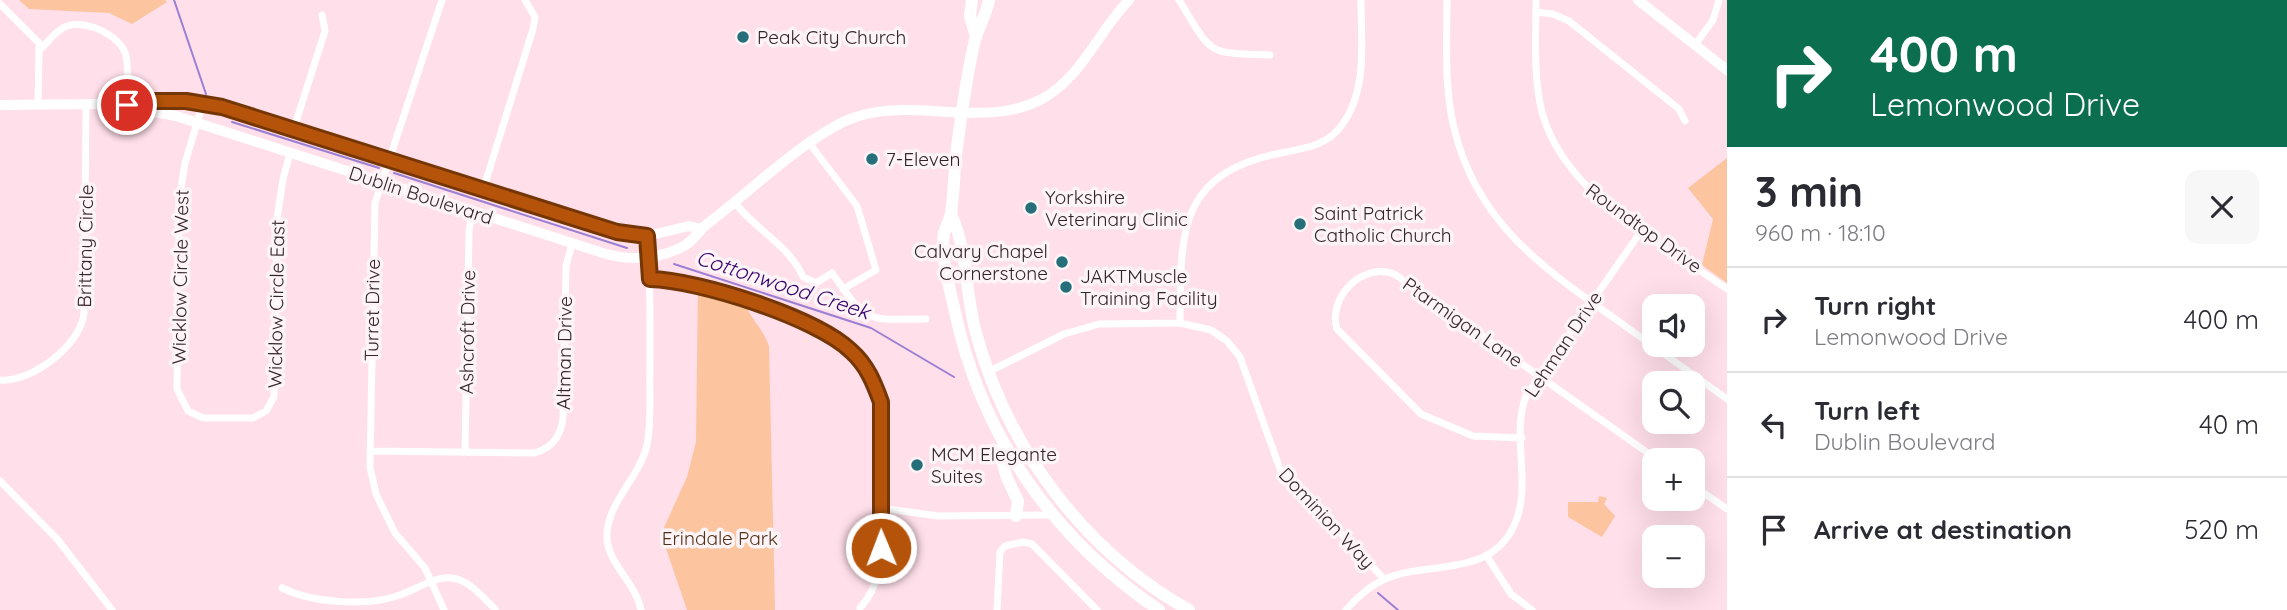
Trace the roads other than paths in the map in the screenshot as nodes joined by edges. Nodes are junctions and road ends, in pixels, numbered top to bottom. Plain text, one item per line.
1 (442, 0) edge
2 (525, 0) edge
3 (972, 0) edge
4 (989, 0) edge
5 (1129, 0) edge
6 (1179, 0) edge
7 (1361, 0) edge
8 (1447, 0) edge
9 (1536, 0) edge
10 (1638, 0) edge
11 (1718, 0) edge
12 (0, 4) edge
13 (1536, 12) junction
14 (322, 15) dead end
15 (1350, 16) dead end
16 (1361, 16) junction
17 (976, 37) junction
18 (1695, 45) junction
19 (39, 51) junction
20 (1270, 55) dead end
21 (1727, 70) edge
22 (203, 103) junction
23 (0, 105) edge
24 (38, 105) junction
25 (86, 105) junction
26 (132, 105) junction
27 (963, 112) junction
28 (1685, 121) dead end
29 (197, 123) junction
30 (294, 128) junction
31 (810, 144) junction
32 (290, 153) junction
33 (390, 160) junction
34 (381, 182) junction
35 (483, 190) junction
36 (735, 203) junction
37 (472, 211) junction
38 (951, 214) junction
39 (701, 229) junction
40 (1642, 230) junction
41 (647, 236) junction
42 (572, 244) junction
43 (649, 258) junction
44 (650, 279) junction
45 (844, 289) junction
46 (1727, 289) edge
47 (1590, 302) junction
48 (926, 319) dead end
49 (1180, 323) junction
50 (988, 372) junction
51 (1539, 376) junction
52 (0, 380) edge
53 (1727, 399) edge
54 (984, 407) junction
55 (225, 419) joint
56 (1522, 438) junction
57 (1642, 449) edge
58 (370, 452) junction
59 (465, 453) junction
60 (0, 481) edge
61 (1705, 494) edge
62 (881, 508) junction
63 (1727, 509) edge
64 (1070, 511) junction
65 (1051, 515) junction
66 (1016, 516) junction
67 (1486, 555) junction
68 (1384, 579) junction
69 (433, 582) junction
70 (282, 588) dead end
71 (860, 608) dead end
72 (495, 609) edge
73 (113, 610) edge
74 (444, 610) edge
75 (641, 610) edge
76 (997, 610) edge
77 (1097, 610) edge
78 (1159, 610) edge
79 (1189, 610) edge
80 (1346, 610) edge
81 (1532, 610) edge

1 - 33 street, Turret Drive
2 - 35 street
3 - 17 highway
4 - 17 highway
5 - 27 main road, Dublin Boulevard
6 - 20 street
7 - 16 street
8 - 47 street
9 - 13 street, Roundtop Drive
10 - 18 main road
11 - 18 street
12 - 19 street
13 - 28 street
13 - 40 street, Roundtop Drive
14 - 30 street
15 - 16 street
16 - 49 street
17 - 27 highway
18 - 21 main road
19 - 24 street
19 - 26 street
22 - 26 main road, Dublin Boulevard
22 - 29 street, Wicklow Circle West
22 - 30 main road, Dublin Boulevard
23 - 24 main road, Dublin Boulevard
24 - 25 main road, Dublin Boulevard
25 - 26 main road, Dublin Boulevard
25 - 52 street, Brittany Circle
26 - 29 main road, Dublin Boulevard
27 - 31 main road, Dublin Boulevard
27 - 38 highway
29 - 32 main road, Dublin Boulevard
29 - 55 street, Wicklow Circle West
30 - 33 main road, Dublin Boulevard
31 - 36 main road, Dublin Boulevard
31 - 45 street
32 - 34 main road, Dublin Boulevard
32 - 55 street, Wicklow Circle East
33 - 34 street, Turret Drive
33 - 35 main road, Dublin Boulevard
34 - 37 main road, Dublin Boulevard
34 - 58 street, Turret Drive
35 - 41 main road, Dublin Boulevard
36 - 39 main road, Dublin Boulevard
36 - 45 street
37 - 42 main road, Dublin Boulevard
37 - 59 street, Ashcroft Drive
38 - 50 highway
38 - 54 highway
39 - 41 main road, Dublin Boulevard
39 - 43 main road, Dublin Boulevard
40 - 46 street, Roundtop Drive
40 - 47 street, Lehman Drive
41 - 43 street
42 - 43 main road, Dublin Boulevard
42 - 59 street, Altman Drive
43 - 44 street
44 - 62 street
44 - 75 street
45 - 48 street
47 - 51 street, Lehman Drive
47 - 53 street
49 - 50 street, Dominion Way
49 - 68 street, Dominion Way
50 - 64 highway
51 - 56 street, Lehman Drive
51 - 56 street, Ptarmigan Lane
51 - 57 street, Ptarmigan Lane
54 - 65 highway
54 - 66 highway
56 - 67 street, Lehman Drive
58 - 59 street, Altman Drive
58 - 69 street, Turret Drive
60 - 73 street
61 - 63 street
62 - 66 street
62 - 71 street
64 - 65 highway
64 - 79 highway
65 - 66 street
65 - 78 highway
67 - 68 street, Lehman Drive
67 - 81 street
68 - 80 street, Lehman Drive
69 - 70 street
69 - 72 street
69 - 74 street, Turret Drive
76 - 77 street

